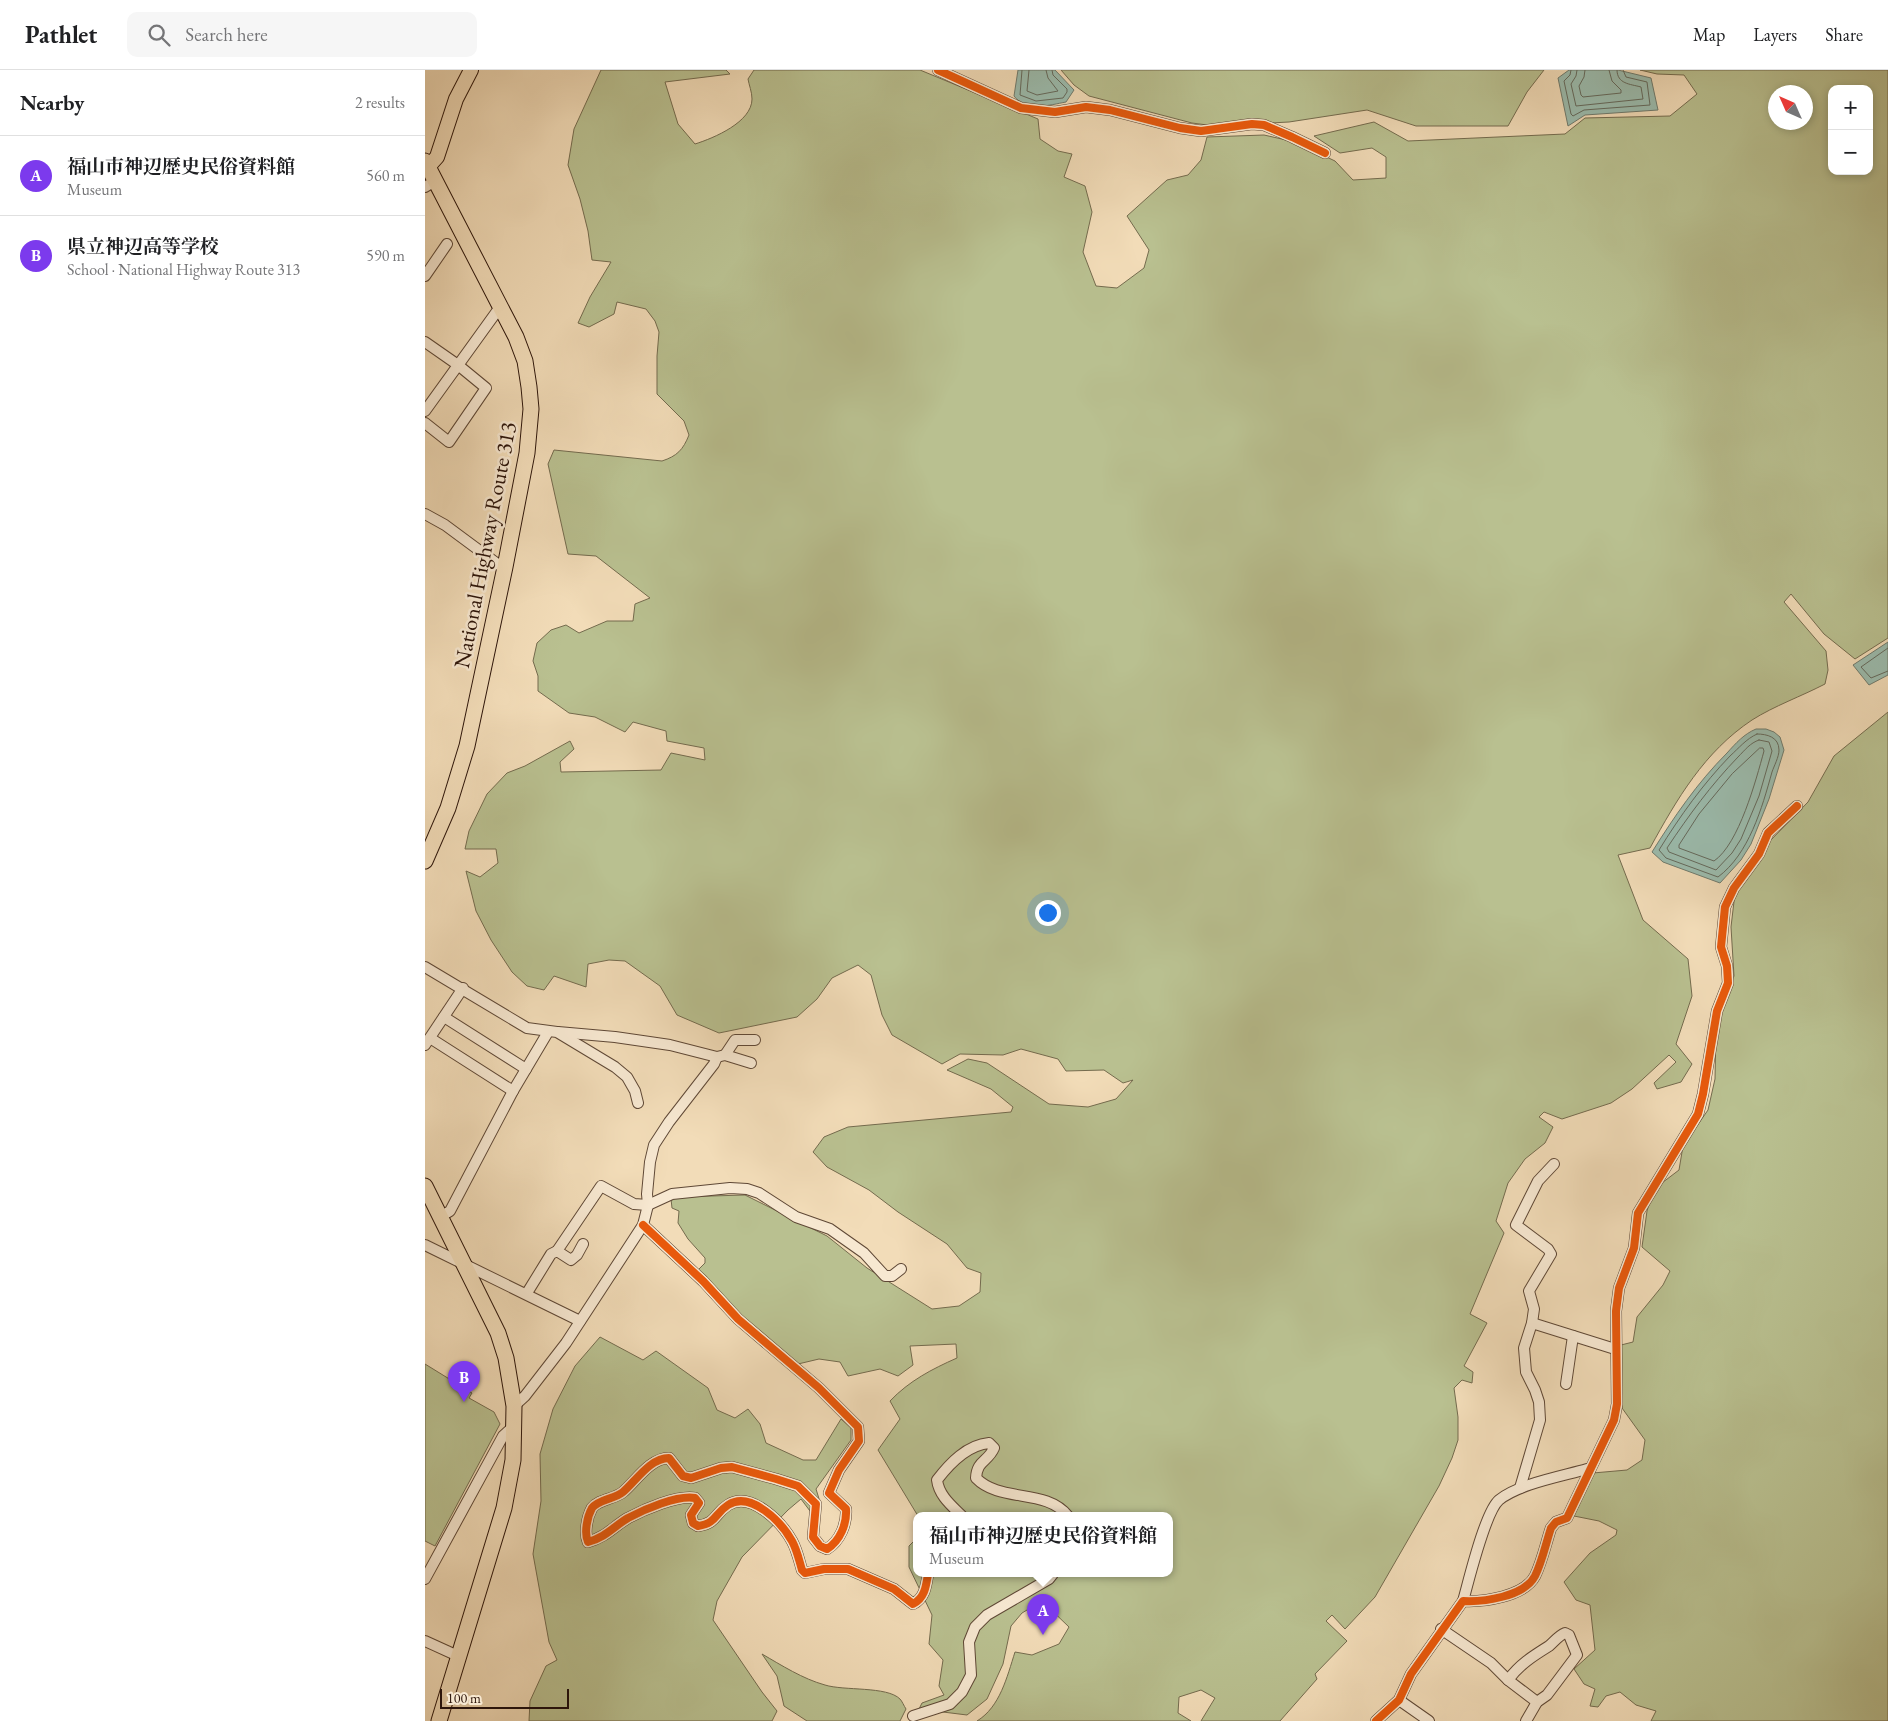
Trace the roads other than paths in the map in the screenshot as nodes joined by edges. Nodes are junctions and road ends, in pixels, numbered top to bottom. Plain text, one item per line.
1 (471, 70) edge
2 (938, 70) edge
3 (1325, 153) dead end
4 (427, 164) edge
5 (430, 184) edge
6 (447, 244) dead end
7 (428, 274) edge
8 (500, 307) junction
9 (426, 344) edge
10 (458, 365) junction
11 (425, 411) edge
12 (425, 423) edge
13 (425, 514) edge
14 (505, 568) junction
15 (1797, 806) dead end
16 (425, 861) edge
17 (425, 967) edge
18 (463, 988) junction
19 (444, 1017) junction
20 (553, 1032) junction
21 (755, 1040) dead end
22 (427, 1041) edge
23 (721, 1056) junction
24 (751, 1063) dead end
25 (526, 1069) junction
26 (513, 1091) junction
27 (638, 1103) dead end
28 (1554, 1164) dead end
29 (425, 1186) edge
30 (648, 1205) junction
31 (440, 1217) junction
32 (643, 1225) junction
33 (425, 1244) edge
34 (583, 1244) dead end
35 (557, 1251) junction
36 (463, 1262) junction
37 (901, 1269) dead end
38 (527, 1293) junction
39 (581, 1321) junction
40 (1532, 1323) junction
41 (1573, 1336) junction
42 (1615, 1349) junction
43 (1566, 1384) dead end
44 (514, 1406) junction
45 (515, 1425) junction
46 (1590, 1470) junction
47 (1521, 1488) junction
48 (958, 1512) edge
49 (1065, 1512) edge
50 (927, 1577) edge
51 (1051, 1577) edge
52 (425, 1579) edge
53 (1463, 1601) junction
54 (1441, 1629) junction
55 (425, 1641) edge
56 (458, 1656) junction
57 (1508, 1680) junction
58 (1399, 1700) junction
59 (1537, 1702) junction
60 (913, 1716) dead end
61 (439, 1721) edge
62 (1376, 1721) edge
63 (1429, 1721) edge
64 (1526, 1721) edge

1 - 4 main road
2 - 3 street
4 - 5 highway, National Highway Route 313
5 - 8 highway, National Highway Route 313
6 - 7 street
8 - 10 street
8 - 14 highway, National Highway Route 313
9 - 10 street
10 - 11 street
10 - 12 street
13 - 14 street
14 - 16 highway, National Highway Route 313
15 - 42 street
17 - 18 street
18 - 19 street
18 - 20 street
19 - 22 street
19 - 25 street
20 - 23 street
20 - 25 street
20 - 27 street
21 - 23 street
22 - 26 street
23 - 24 street
23 - 30 street
25 - 26 street
26 - 31 street
28 - 40 street
29 - 31 highway
30 - 32 street
30 - 35 street
30 - 37 street
31 - 36 highway
32 - 39 street
32 - 50 street
33 - 36 street
34 - 35 street
35 - 38 street
36 - 38 street
36 - 44 highway
38 - 39 street
39 - 44 street
40 - 41 street
40 - 47 street
41 - 42 street
41 - 43 street
42 - 46 street
44 - 45 highway
45 - 52 street
45 - 56 highway
46 - 47 street
46 - 53 street
47 - 53 street
48 - 49 street
51 - 60 street
53 - 54 street
54 - 57 street
54 - 58 street
55 - 56 street
56 - 61 highway
57 - 59 street
57 - 59 street
58 - 62 street
58 - 63 street
59 - 64 street

